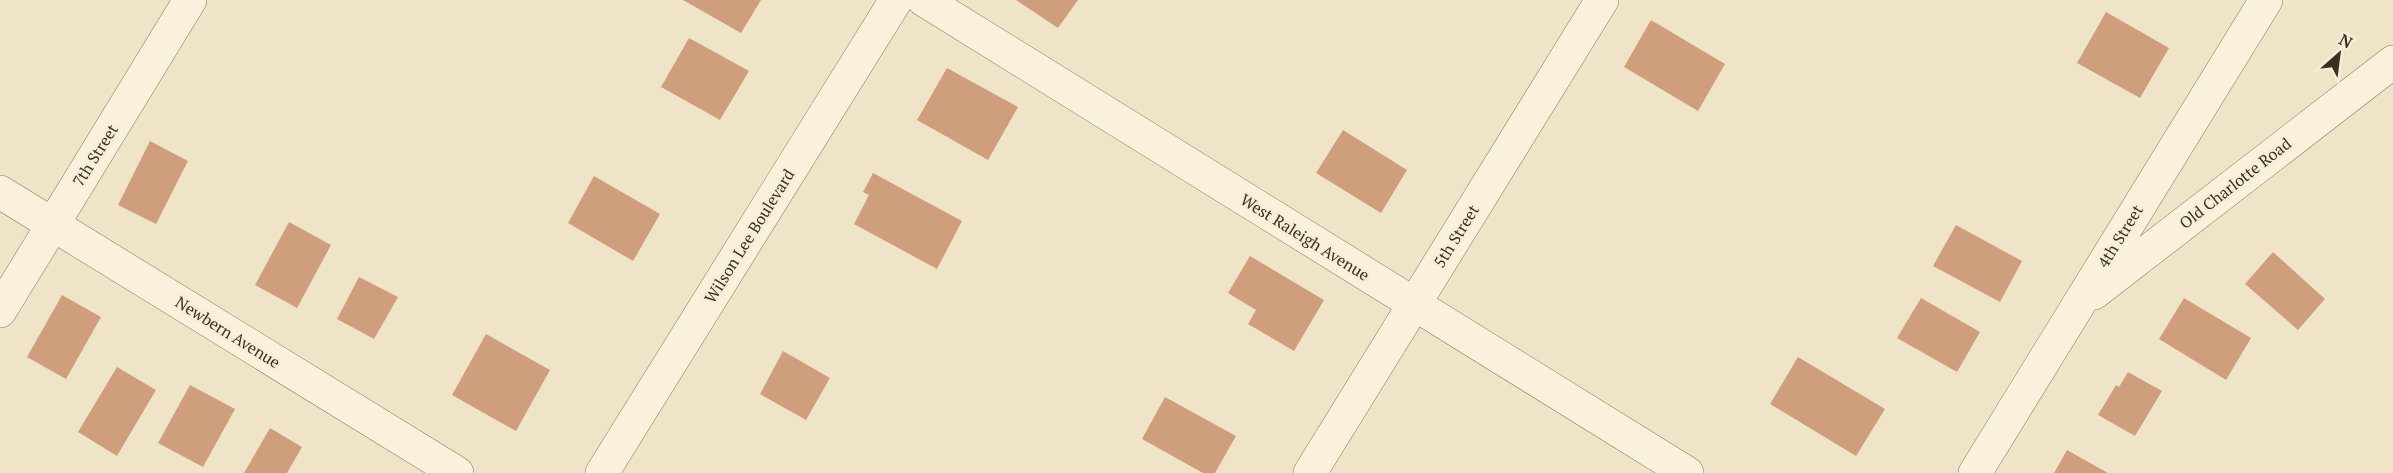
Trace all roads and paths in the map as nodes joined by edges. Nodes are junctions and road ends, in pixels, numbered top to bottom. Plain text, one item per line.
1 (190, 0) edge
2 (896, 0) edge
3 (924, 0) edge
4 (1602, 0) edge
5 (2266, 0) edge
6 (2393, 62) edge
7 (0, 192) edge
8 (53, 224) junction
9 (1414, 304) junction
10 (2078, 305) junction
11 (0, 311) edge
12 (457, 473) edge
13 (603, 473) edge
14 (1310, 473) edge
15 (1687, 473) edge
16 (1975, 473) edge

1 - 8 street, 7th Street
2 - 13 street, Wilson Lee Boulevard
3 - 9 street, West Raleigh Avenue
4 - 9 street, 5th Street
5 - 10 street, 4th Street
6 - 10 street, Old Charlotte Road
7 - 8 street, Newbern Avenue
8 - 11 street, 7th Street
8 - 12 street, Newbern Avenue
9 - 14 street, 5th Street
9 - 15 street, West Raleigh Avenue
10 - 16 street, 4th Street

